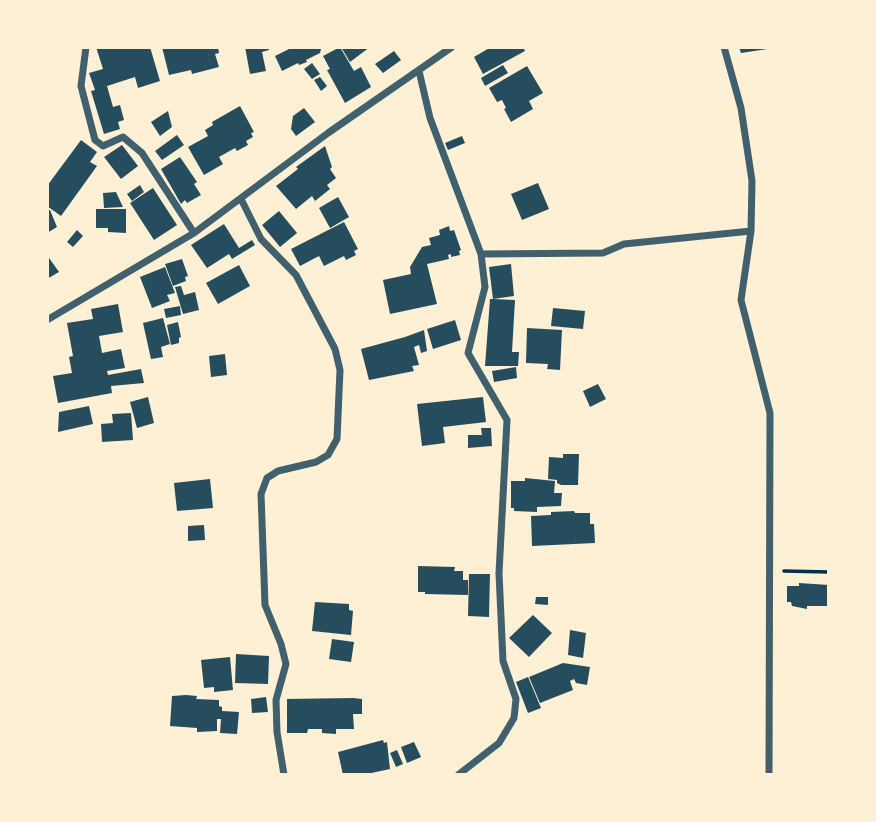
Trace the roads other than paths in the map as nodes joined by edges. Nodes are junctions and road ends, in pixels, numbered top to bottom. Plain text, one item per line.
1 (86, 47) edge
2 (452, 47) edge
3 (724, 47) edge
4 (419, 71) junction
5 (241, 199) junction
6 (751, 231) junction
7 (194, 233) junction
8 (481, 254) junction
9 (47, 320) edge
10 (284, 775) edge
11 (458, 775) edge
12 (769, 775) edge

1 - 7 street
2 - 4 street
3 - 6 street
4 - 5 street
4 - 8 street
5 - 7 street
5 - 10 street
6 - 8 street
6 - 12 street
7 - 9 street
8 - 11 street

